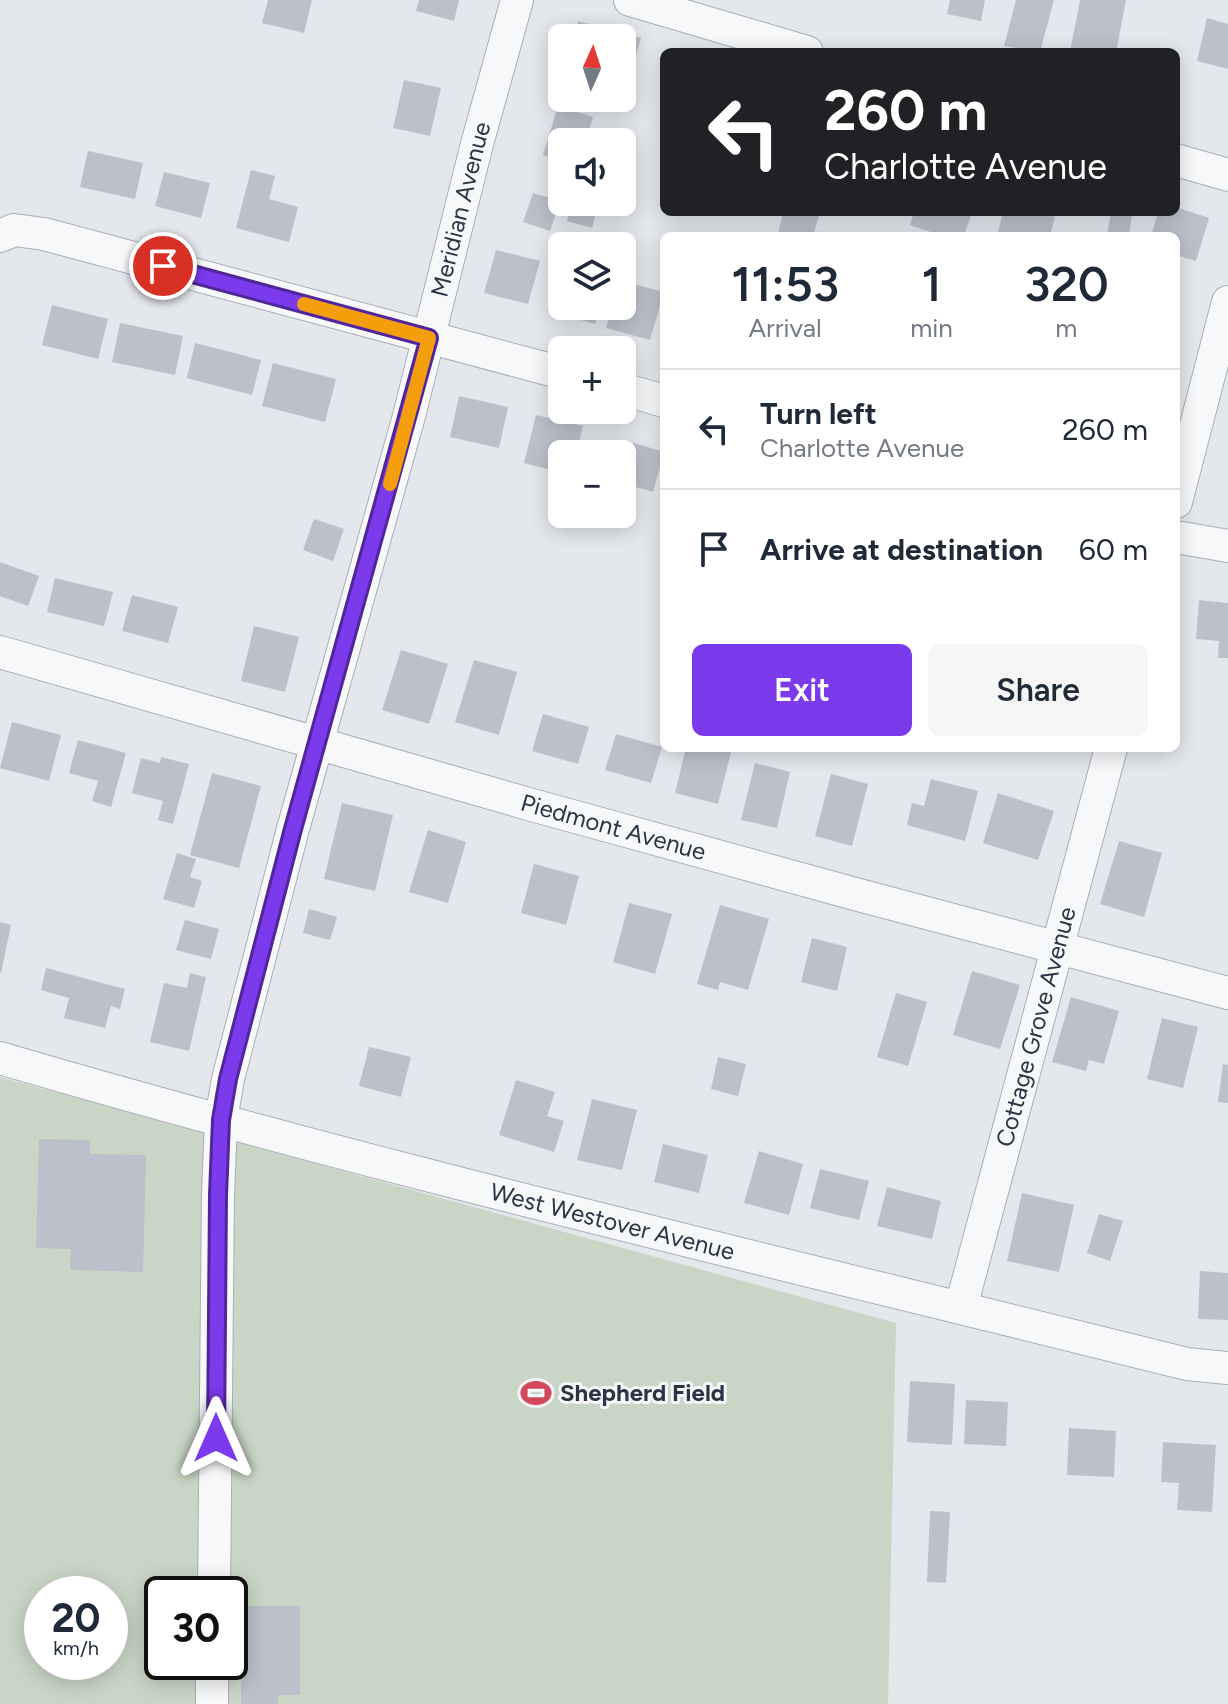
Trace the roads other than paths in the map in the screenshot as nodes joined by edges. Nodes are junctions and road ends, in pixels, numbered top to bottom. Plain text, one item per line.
1 (517, 0) edge
2 (630, 0) edge
3 (793, 48) edge
4 (1180, 161) edge
5 (1228, 175) edge
6 (0, 236) edge
7 (1228, 302) edge
8 (429, 338) junction
9 (548, 369) edge
10 (636, 393) edge
11 (660, 400) edge
12 (1180, 487) edge
13 (1180, 538) edge
14 (1228, 546) edge
15 (0, 652) edge
16 (317, 742) junction
17 (1110, 752) edge
18 (1058, 948) junction
19 (1228, 993) edge
20 (0, 1058) edge
21 (221, 1120) junction
22 (961, 1307) junction
23 (1228, 1368) edge
24 (214, 1576) edge
25 (212, 1680) edge
26 (212, 1704) edge

1 - 8 street, Meridian Avenue
2 - 3 street
4 - 5 street
6 - 8 street
7 - 12 street
8 - 9 street
8 - 16 street, Meridian Avenue
10 - 11 street
13 - 14 street
15 - 16 street, Piedmont Avenue
16 - 18 street, Piedmont Avenue
16 - 21 street, Meridian Avenue
17 - 18 street, Cottage Grove Avenue
18 - 19 street, Piedmont Avenue
18 - 22 street, Cottage Grove Avenue
20 - 21 street, West Westover Avenue
21 - 22 street, West Westover Avenue
21 - 24 street, Meridian Avenue
22 - 23 street, West Westover Avenue
25 - 26 street

